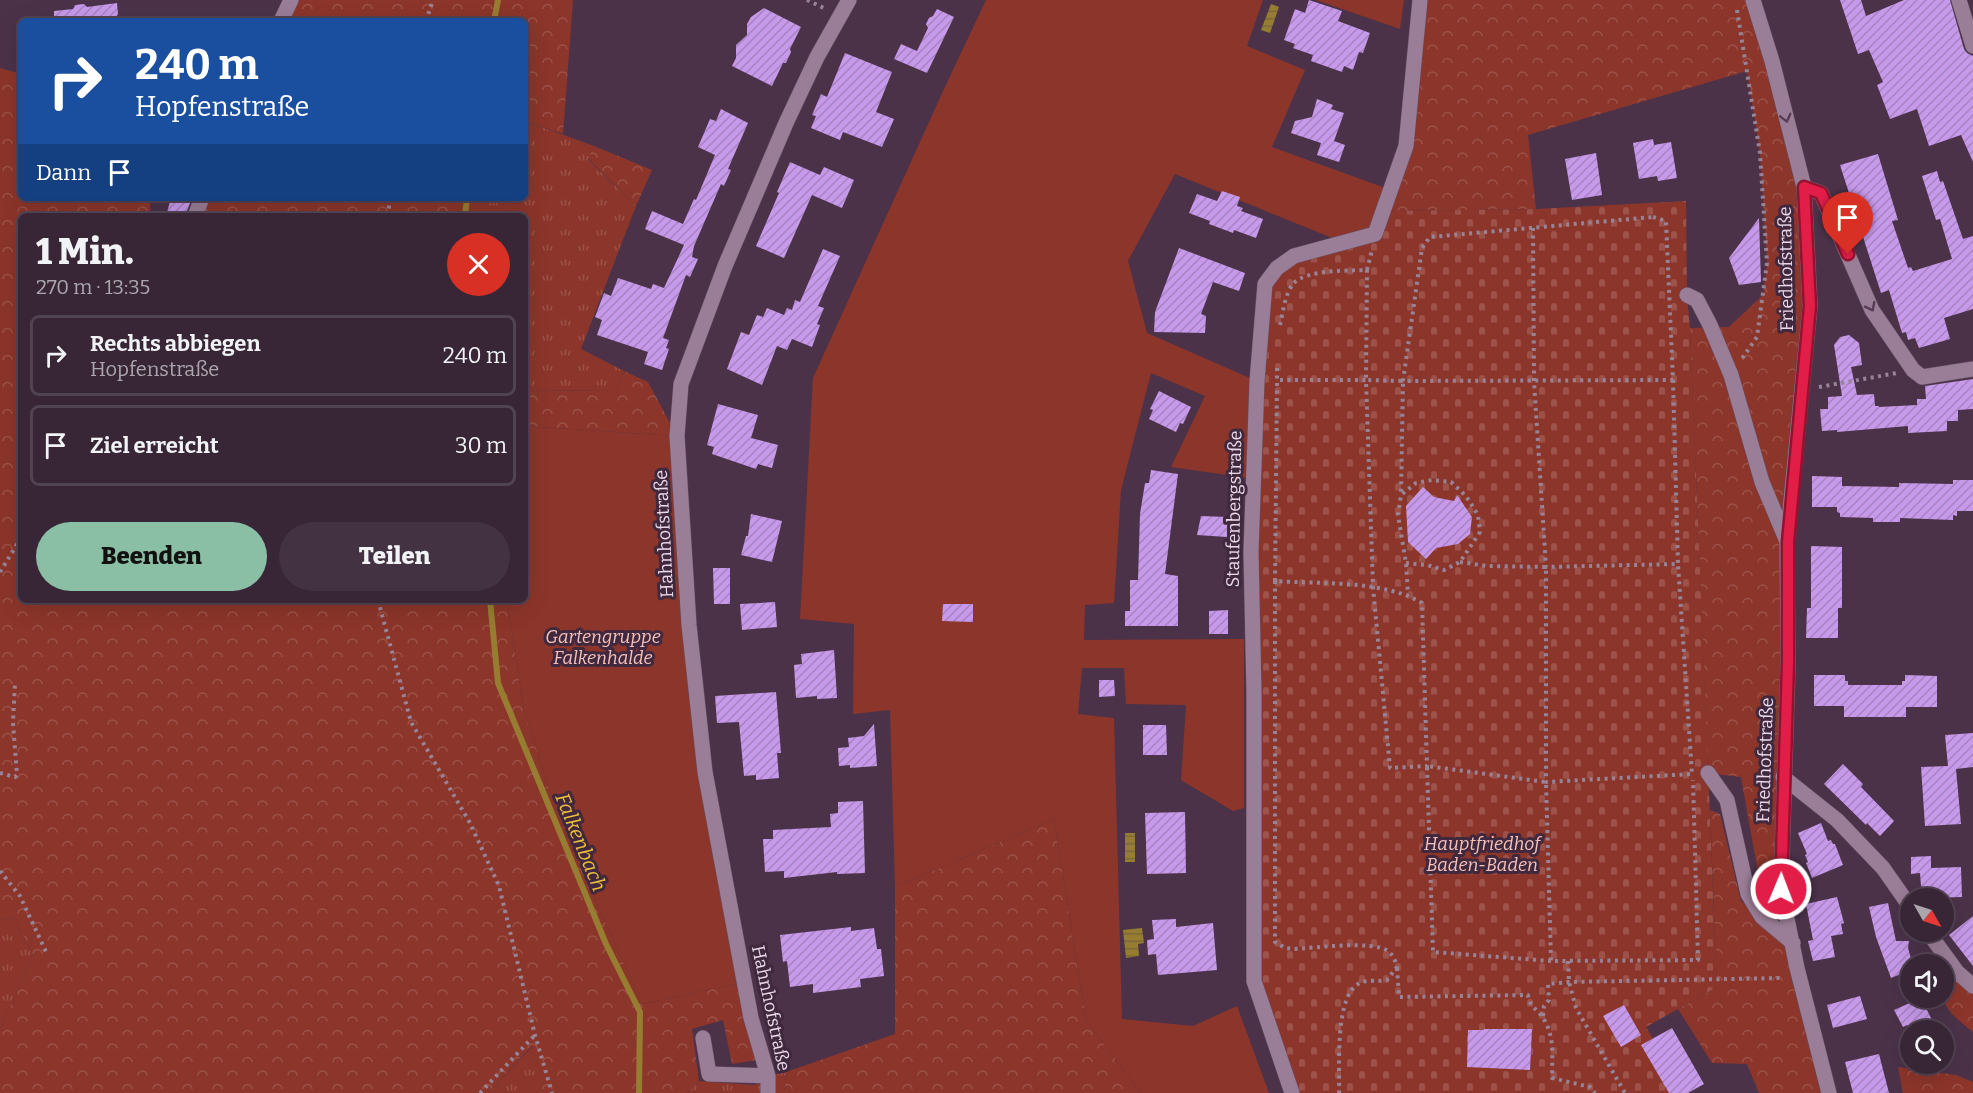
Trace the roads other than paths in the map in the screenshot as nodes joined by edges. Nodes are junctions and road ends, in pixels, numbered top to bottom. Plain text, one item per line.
1 (291, 0) edge
2 (849, 0) edge
3 (1420, 0) edge
4 (1753, 0) edge
5 (1959, 0) edge
6 (282, 18) edge
7 (1973, 46) edge
8 (1804, 187) junction
9 (1687, 295) dead end
10 (1973, 369) edge
11 (1788, 542) junction
12 (1708, 773) road end
13 (1783, 777) junction
14 (1900, 892) edge
15 (1935, 942) edge
16 (1793, 943) junction
17 (1973, 986) edge
18 (703, 1038) dead end
19 (768, 1076) junction
20 (768, 1093) edge
21 (1292, 1093) edge
22 (1829, 1093) edge

1 - 6 street
2 - 19 street, Hahnhofstraße
3 - 21 street, Staufenbergstraße
4 -> 8 street, Friedhofstraße
5 - 7 street
8 -> 10 street
8 - 11 street, Friedhofstraße
9 - 11 street, Friedhofstraße
11 - 13 street, Friedhofstraße
12 - 16 street, Friedhofstraße
13 - 14 street
13 - 16 street, Friedhofstraße
15 - 17 street
16 - 22 street, Friedhofstraße
18 - 19 street
19 - 20 street, Hahnhofstraße

